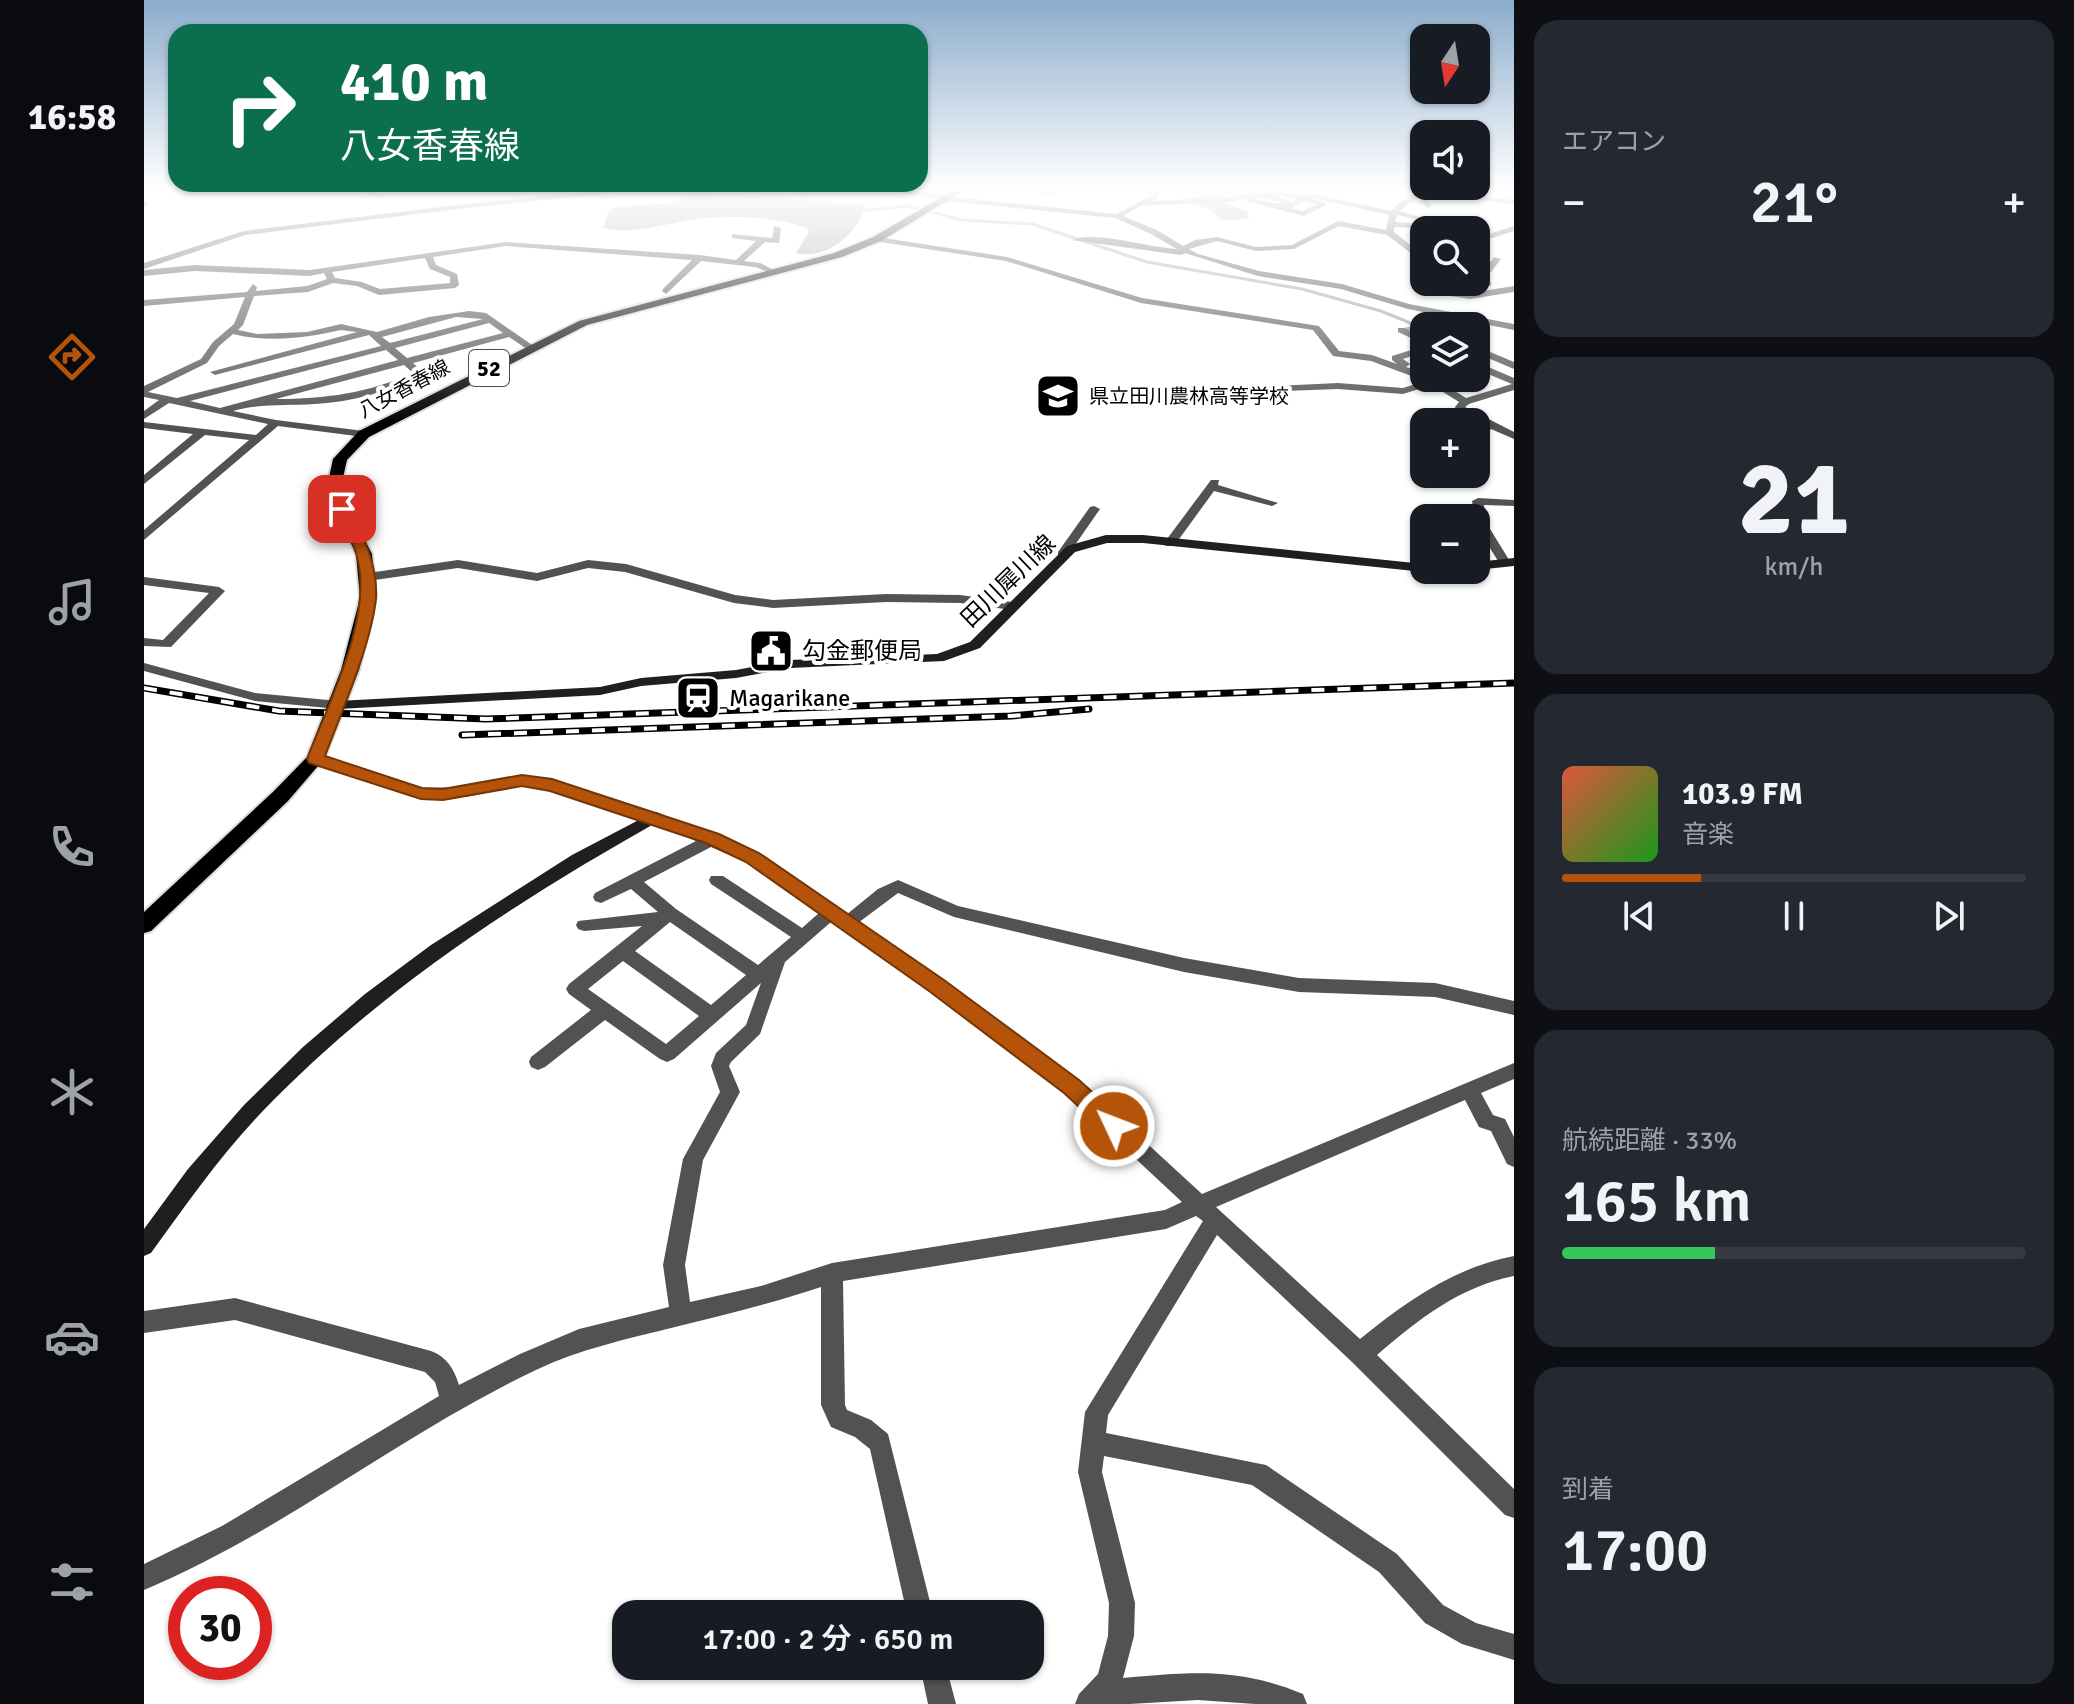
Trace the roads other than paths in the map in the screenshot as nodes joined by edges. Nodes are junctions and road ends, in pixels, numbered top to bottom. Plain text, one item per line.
1 (348, 267) edge
2 (433, 267) edge
3 (690, 267) joint
4 (760, 267) edge
5 (793, 267) edge
6 (1032, 267) edge
7 (1236, 267) edge
8 (326, 270) junction
9 (724, 270) dead end
10 (771, 272) junction
11 (144, 273) edge
12 (256, 274) junction
13 (332, 280) junction
14 (1514, 289) edge
15 (666, 291) dead end
16 (1490, 293) edge
17 (252, 294) junction
18 (1440, 296) edge
19 (144, 303) edge
20 (1441, 312) edge
21 (1469, 312) edge
22 (491, 320) junction
23 (1490, 321) edge
24 (1514, 327) edge
25 (1401, 330) dead end
26 (232, 331) junction
27 (373, 334) junction
28 (509, 334) junction
29 (1410, 334) edge
30 (257, 337) junction
31 (388, 347) junction
32 (530, 347) junction
33 (1410, 353) edge
34 (1490, 355) edge
35 (269, 358) junction
36 (404, 361) junction
37 (1514, 366) edge
38 (1408, 368) joint
39 (1490, 372) edge
40 (1514, 385) edge
41 (230, 387) junction
42 (1410, 388) edge
43 (1257, 390) dead end
44 (144, 392) edge
45 (1449, 392) edge
46 (170, 401) junction
47 (250, 402) junction
48 (1465, 402) junction
49 (220, 411) junction
50 (144, 416) edge
51 (276, 423) junction
52 (1491, 423) joint
53 (144, 425) edge
54 (203, 431) junction
55 (364, 434) junction
56 (1514, 436) edge
57 (257, 438) junction
58 (144, 481) edge
59 (1272, 503) dead end
60 (1514, 503) edge
61 (1094, 509) dead end
62 (144, 536) edge
63 (1170, 543) junction
64 (1062, 555) junction
65 (1509, 563) edge
66 (1410, 567) edge
67 (368, 577) junction
68 (144, 581) edge
69 (1012, 606) junction
70 (144, 642) edge
71 (144, 667) edge
72 (338, 705) junction
73 (315, 759) junction
74 (654, 817) junction
75 (713, 839) junction
76 (717, 880) dead end
77 (632, 881) junction
78 (601, 897) dead end
79 (667, 915) junction
80 (838, 919) junction
81 (144, 925) edge
82 (584, 925) dead end
83 (802, 936) junction
84 (622, 951) junction
85 (778, 956) junction
86 (758, 974) junction
87 (1514, 1008) edge
88 (604, 1010) junction
89 (711, 1015) junction
90 (538, 1062) dead end
91 (1514, 1071) edge
92 (1470, 1091) junction
93 (1514, 1158) edge
94 (1208, 1213) junction
95 (144, 1246) edge
96 (1514, 1266) edge
97 (832, 1273) junction
98 (681, 1314) junction
99 (144, 1322) edge
100 (1360, 1354) junction
101 (452, 1401) junction
102 (1096, 1443) junction
103 (1514, 1506) edge
104 (144, 1577) edge
105 (917, 1600) edge
106 (1514, 1647) edge
107 (936, 1680) edge
108 (1094, 1698) edge
109 (942, 1704) edge
110 (1293, 1704) edge

1 - 8 street
2 - 13 street
3 - 9 street
3 - 15 street
4 - 10 street
5 - 10 main road, 八女香春線 / 52
6 - 38 street
7 - 20 street
8 - 12 street
8 - 13 street
10 - 32 main road, 八女香春線 / 52
11 - 12 street
12 - 17 street
13 - 17 street
14 - 16 street
17 - 19 street
17 - 26 street
18 - 21 street
22 - 27 street
22 - 28 street
22 - 31 street
23 - 24 street
25 - 29 street
26 - 30 street
26 - 44 street
27 - 30 street
27 - 31 street
27 - 35 street
28 - 32 street
28 - 36 street
30 - 35 street
31 - 36 street
31 - 41 street
32 - 55 main road, 八女香春線 / 52
33 - 38 street
34 - 37 street
35 - 41 street
36 - 47 street
36 - 47 street
39 - 40 street
40 - 48 street
41 - 46 street
42 - 43 street
44 - 46 street
45 - 48 street
46 - 49 street
46 - 50 street
47 - 49 street
48 - 52 street
49 - 51 street
51 - 55 street
51 - 57 street
52 - 56 street
53 - 54 street
54 - 57 street
54 - 58 street
55 - 67 main road, 八女香春線 / 52
57 - 62 street
59 - 63 street
60 - 65 street
61 - 64 street
63 - 64 main road, 田川犀川線
63 - 66 main road, 田川犀川線
64 - 69 main road, 田川犀川線
67 - 69 street
67 - 72 main road, 八女香春線 / 52
68 - 70 street
69 - 72 main road, 田川犀川線
71 - 72 street
72 - 73 main road, 八女香春線 / 52
73 - 74 street
73 - 81 main road, 八女香春線 / 52
74 - 75 street
74 - 95 main road
75 - 77 street
75 - 80 street
76 - 83 street
77 - 78 street
77 - 79 street
79 - 82 street
79 - 84 street
79 - 86 street
80 - 83 street
80 - 87 street
80 - 94 street
83 - 85 street
84 - 88 street
84 - 89 street
85 - 86 street
85 - 98 street
86 - 89 street
88 - 89 street
88 - 90 street
91 - 92 street
92 - 93 street
92 - 94 street
94 - 97 street
94 - 100 street
94 - 102 street
96 - 100 street
97 - 98 street
97 - 105 street
98 - 101 street
99 - 101 street
100 - 103 street
101 - 104 street
102 - 106 street
102 - 108 street
107 - 109 street
108 - 110 street

